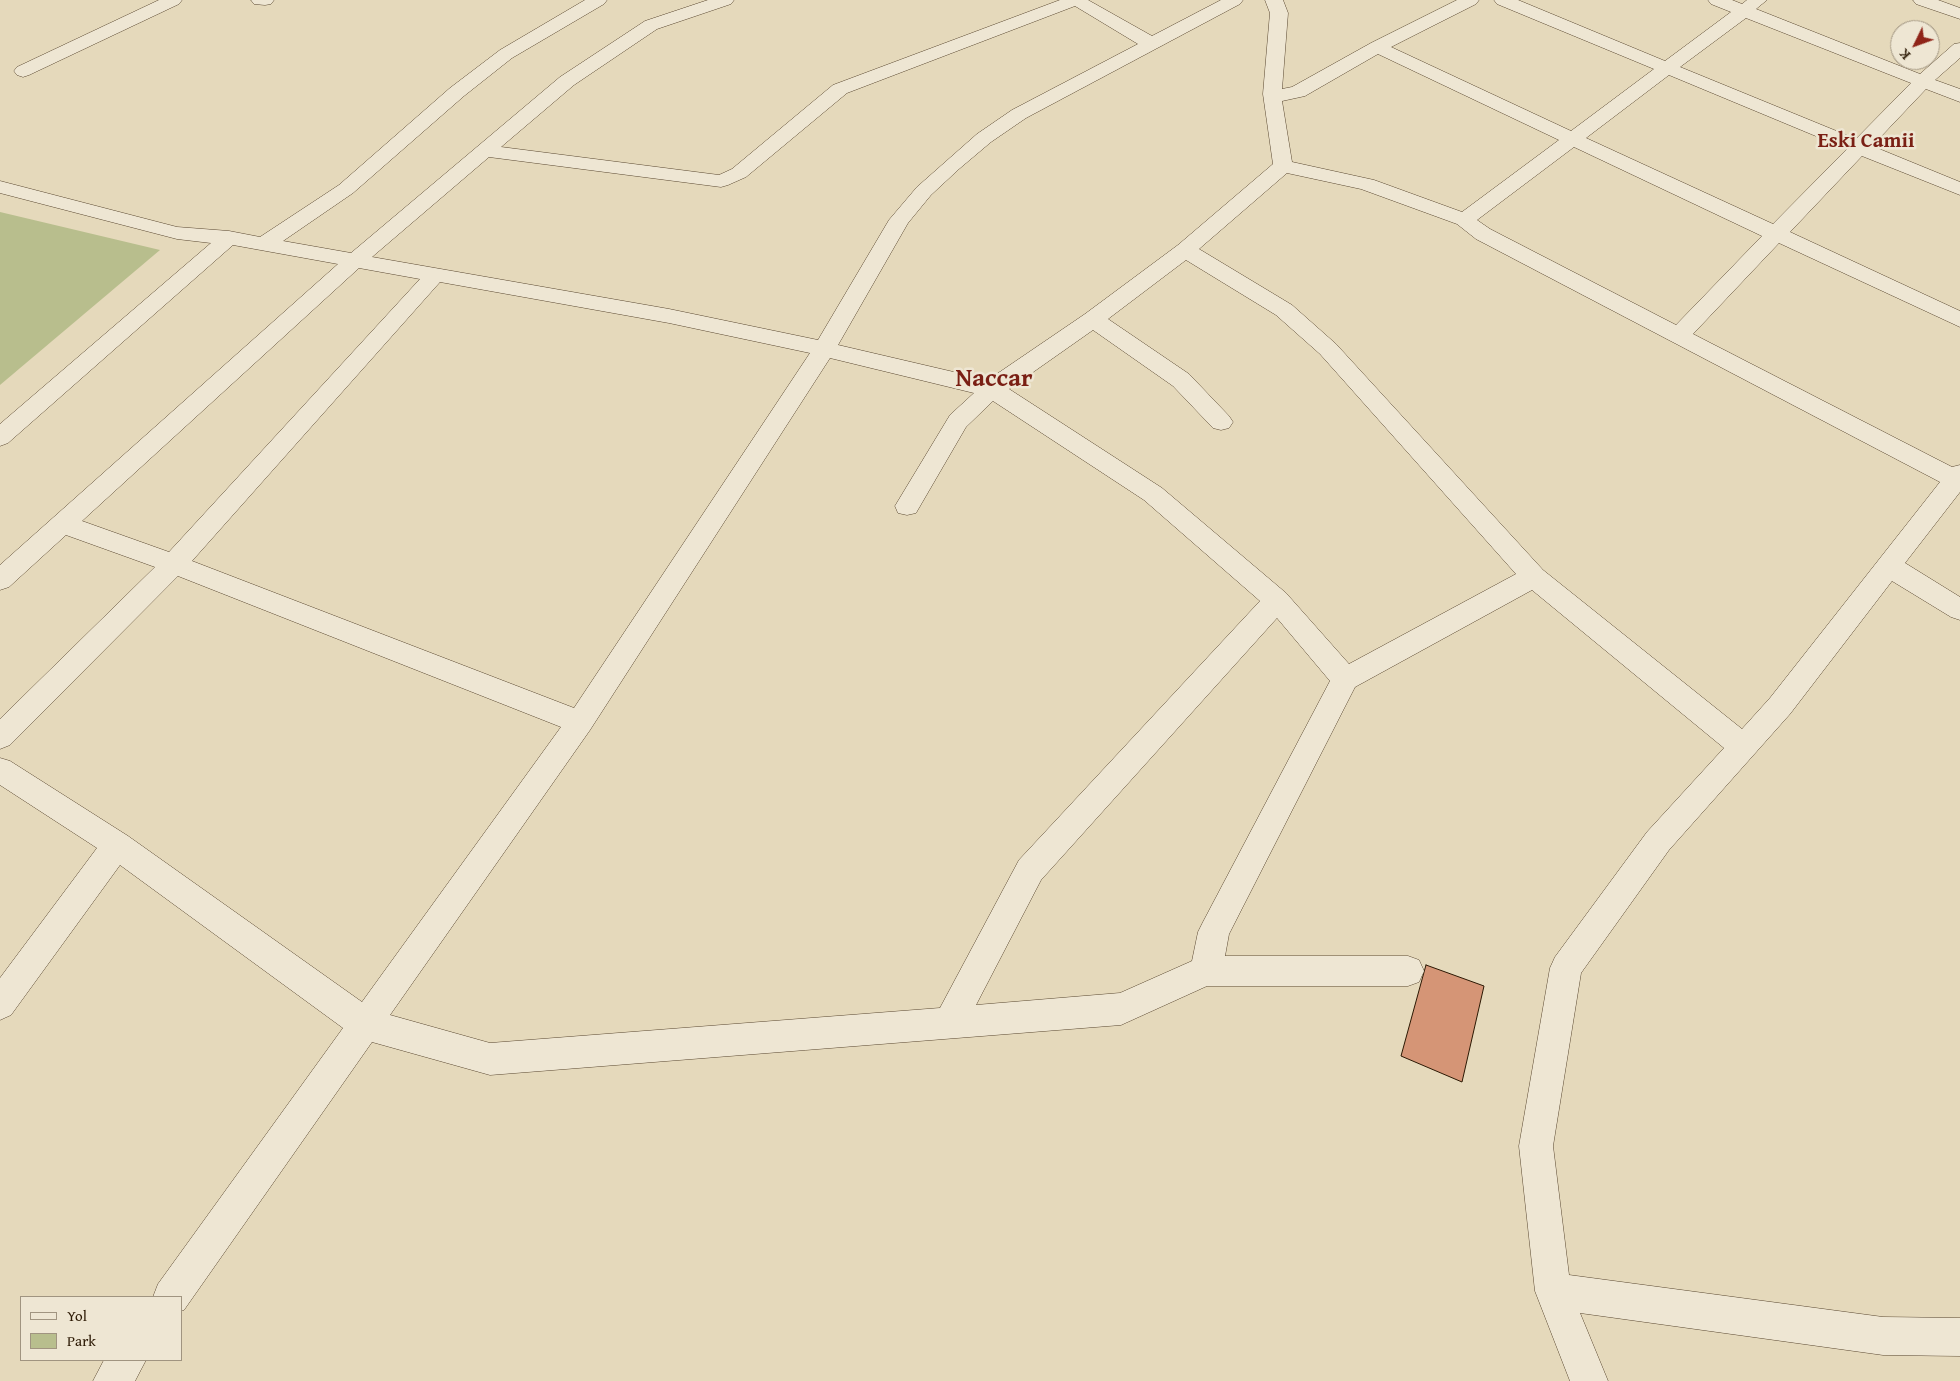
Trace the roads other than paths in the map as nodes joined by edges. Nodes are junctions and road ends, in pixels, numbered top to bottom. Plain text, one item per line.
1 (173, 0) edge
2 (260, 0) edge
3 (265, 0) edge
4 (598, 0) edge
5 (726, 0) edge
6 (1076, 0) edge
7 (1234, 0) edge
8 (1274, 0) edge
9 (1470, 0) edge
10 (1503, 0) edge
11 (1717, 0) edge
12 (1922, 0) edge
13 (1751, 5) edge
14 (1960, 14) edge
15 (1152, 44) junction
16 (1377, 47) junction
17 (1960, 48) edge
18 (1667, 68) junction
19 (23, 71) dead end
20 (1923, 81) junction
21 (1272, 94) junction
22 (1960, 96) edge
23 (1573, 138) junction
24 (1859, 147) junction
25 (485, 151) junction
26 (1283, 166) junction
27 (0, 187) edge
28 (1960, 189) edge
29 (1464, 220) junction
30 (1776, 232) junction
31 (229, 238) junction
32 (264, 244) junction
33 (1185, 250) junction
34 (354, 260) junction
35 (436, 274) junction
36 (1093, 319) junction
37 (1960, 320) edge
38 (1679, 335) junction
39 (824, 349) junction
40 (992, 389) junction
41 (1221, 422) dead end
42 (0, 437) edge
43 (1958, 477) edge
44 (907, 506) dead end
45 (62, 524) junction
46 (174, 564) junction
47 (1888, 566) junction
48 (1534, 577) junction
49 (0, 580) edge
50 (1277, 600) junction
51 (1960, 610) edge
52 (1345, 679) junction
53 (580, 722) junction
54 (0, 737) edge
55 (1744, 747) junction
56 (0, 770) edge
57 (117, 845) junction
58 (1206, 971) junction
59 (1408, 971) dead end
60 (0, 1004) edge
61 (949, 1023) junction
62 (365, 1024) junction
63 (1553, 1291) junction
64 (172, 1296) edge
65 (1960, 1336) edge
66 (126, 1361) edge
67 (112, 1381) edge
68 (1589, 1381) edge

1 - 19 street
2 - 3 street
4 - 32 street
5 - 25 street
6 - 15 street
6 - 25 street
7 - 15 street
8 - 21 street
9 - 16 street
10 - 18 street
11 - 13 street
12 - 14 street
13 - 18 street
13 - 20 street
15 - 39 street
16 - 21 street
16 - 23 street
17 - 20 street
18 - 23 street
18 - 24 street
20 - 22 street
20 - 24 street
21 - 26 street
23 - 29 street
23 - 30 street
24 - 28 street
24 - 30 street
25 - 34 street
26 - 29 street
26 - 33 street
27 - 31 street
29 - 38 street
30 - 37 street
30 - 38 street
31 - 32 street
31 - 42 street
32 - 34 street
33 - 36 street
33 - 48 street
34 - 35 street
34 - 45 street
35 - 39 street
35 - 46 street
36 - 40 street
36 - 41 street
38 - 43 street
39 - 40 street
39 - 53 street
40 - 44 street
40 - 50 street
43 - 47 street
45 - 46 street
45 - 49 street
46 - 53 street
46 - 54 street
47 - 51 street
47 - 55 street
48 - 52 street
48 - 55 street
50 - 52 street
50 - 61 street
52 - 58 street
53 - 62 street
55 - 63 street
56 - 57 street
57 - 60 street
57 - 62 street
58 - 59 street
58 - 61 street
61 - 62 street
62 - 64 street
63 - 65 street
63 - 68 street
66 - 67 street

